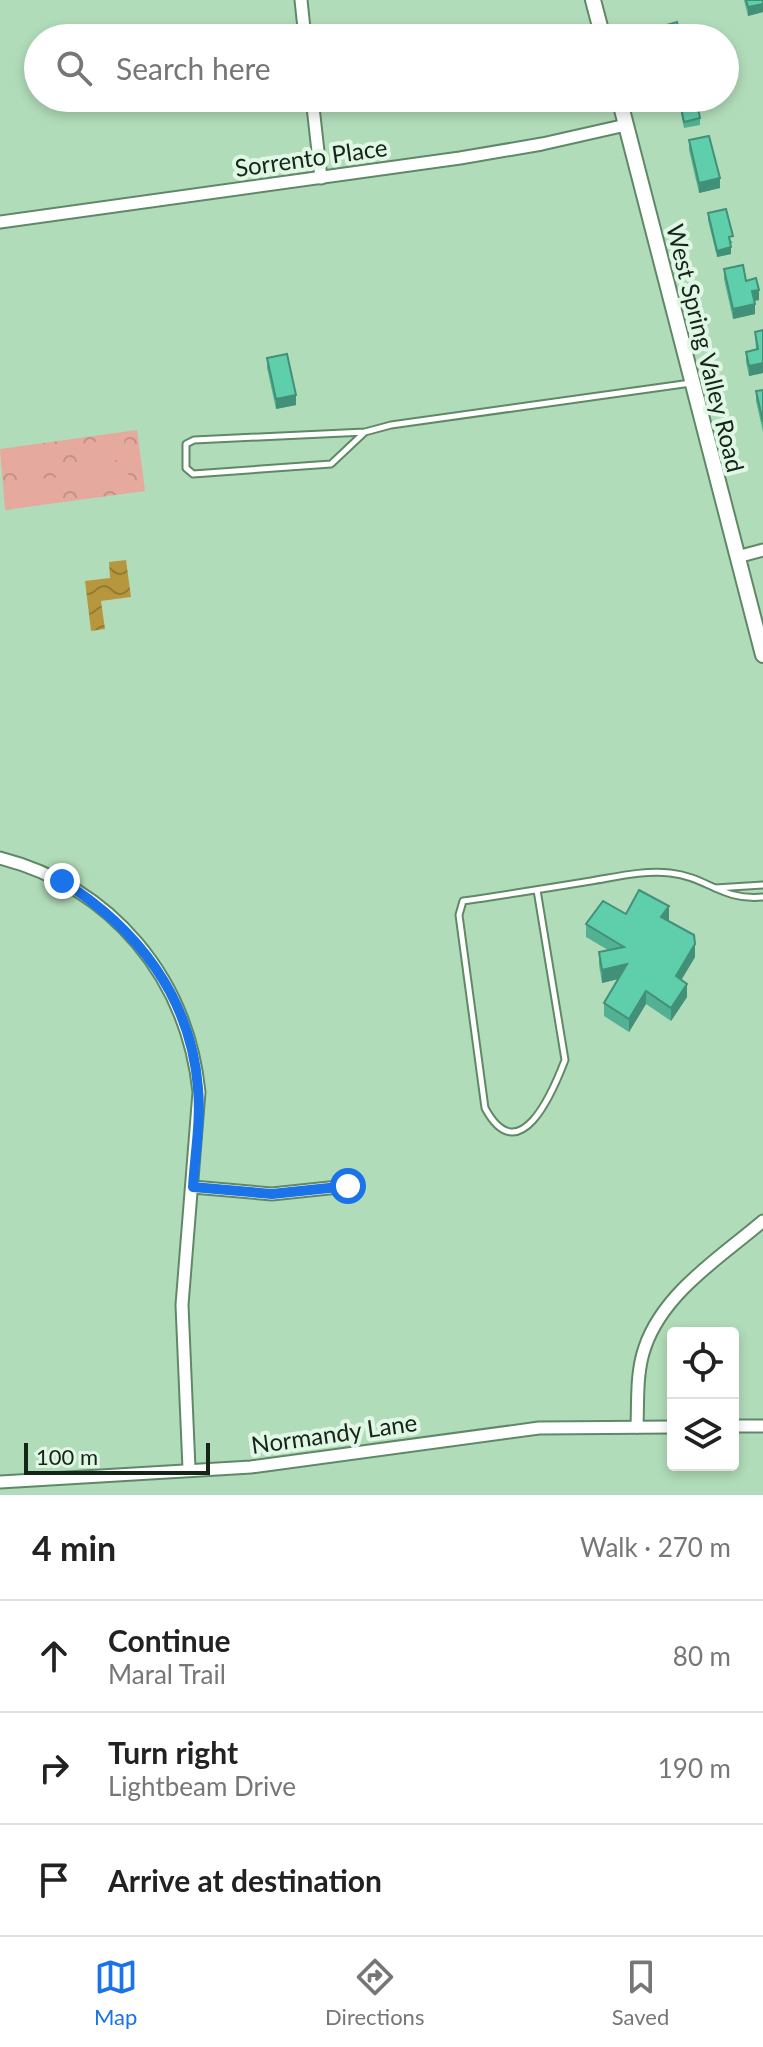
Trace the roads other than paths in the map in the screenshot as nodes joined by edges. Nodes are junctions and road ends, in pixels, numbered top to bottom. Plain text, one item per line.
1 (301, 0) edge
2 (593, 0) edge
3 (304, 24) edge
4 (599, 24) edge
5 (314, 112) edge
6 (623, 112) edge
7 (626, 125) junction
8 (321, 178) junction
9 (0, 222) edge
10 (692, 383) junction
11 (365, 432) junction
12 (763, 550) edge
13 (737, 557) junction
14 (763, 655) edge
15 (0, 858) edge
16 (763, 885) edge
17 (714, 888) junction
18 (537, 890) junction
19 (763, 897) edge
20 (348, 1186) dead end
21 (193, 1187) junction
22 (763, 1221) edge
23 (739, 1426) edge
24 (763, 1426) edge
25 (637, 1427) junction
26 (667, 1427) edge
27 (189, 1469) junction
28 (0, 1482) edge

1 - 3 street
2 - 4 street
5 - 8 street
6 - 7 street, West Spring Valley Road
7 - 8 street, Sorrento Place
7 - 10 street, West Spring Valley Road
8 - 9 street, Sorrento Place
10 - 11 lane
10 - 13 street, West Spring Valley Road
11 - 11 lane
12 - 13 street
13 - 14 street, West Spring Valley Road
15 - 21 street
16 - 17 lane
17 - 18 lane
17 - 19 lane
18 - 18 lane
20 - 21 street
21 - 27 street
22 - 25 street
23 - 24 street
25 - 26 street, Normandy Lane
25 - 27 street, Normandy Lane
27 - 28 street, Normandy Lane

